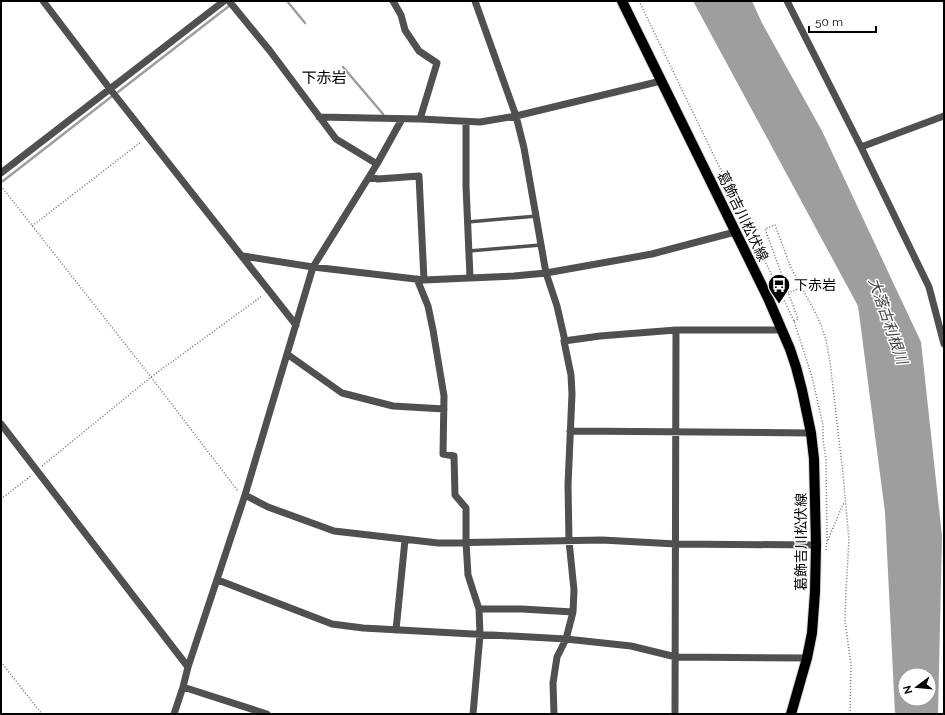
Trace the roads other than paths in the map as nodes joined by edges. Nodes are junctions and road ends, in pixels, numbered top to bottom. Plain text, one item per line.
1 (43, 1) edge
2 (224, 1) edge
3 (229, 1) edge
4 (393, 1) edge
5 (475, 1) edge
6 (622, 1) edge
7 (787, 1) edge
8 (661, 81) junction
9 (110, 89) junction
10 (516, 116) junction
11 (944, 116) edge
12 (319, 117) junction
13 (402, 119) junction
14 (420, 119) junction
15 (466, 122) junction
16 (861, 147) junction
17 (377, 164) junction
18 (1, 173) edge
19 (369, 177) junction
20 (537, 216) junction
21 (468, 222) junction
22 (735, 232) junction
23 (541, 245) junction
24 (469, 251) junction
25 (243, 256) junction
26 (313, 267) junction
27 (546, 273) junction
28 (470, 277) junction
29 (421, 279) junction
30 (296, 325) junction
31 (676, 330) junction
32 (782, 330) junction
33 (565, 341) junction
34 (944, 344) edge
35 (287, 354) junction
36 (444, 409) junction
37 (1, 424) edge
38 (570, 432) junction
39 (676, 433) junction
40 (811, 433) junction
41 (244, 497) junction
42 (405, 540) junction
43 (569, 541) junction
44 (466, 542) junction
45 (676, 544) junction
46 (816, 545) junction
47 (218, 580) junction
48 (479, 609) junction
49 (573, 612) junction
50 (396, 630) junction
51 (480, 635) junction
52 (566, 639) junction
53 (676, 657) junction
54 (807, 658) junction
55 (188, 666) junction
56 (184, 687) junction
57 (174, 714) edge
58 (267, 714) edge
59 (473, 714) edge
60 (554, 714) edge
61 (675, 714) edge
62 (791, 714) edge

1 - 9 street
2 - 9 street
3 - 12 street
4 - 14 street
5 - 10 street
6 - 8 main road, 葛飾吉川松伏線
7 - 16 street
8 - 10 street
8 - 22 main road, 葛飾吉川松伏線
9 - 18 street
9 - 25 street
10 - 15 street
10 - 20 street
11 - 16 street
12 - 13 street
12 - 17 street
13 - 14 street
13 - 17 street
14 - 15 street
15 - 21 street
16 - 34 street
17 - 19 street
19 - 26 street
19 - 29 street
20 - 21 lane
20 - 23 street
21 - 24 street
22 - 27 street
22 - 32 main road, 葛飾吉川松伏線
23 - 24 lane
23 - 27 street
24 - 28 street
25 - 26 street
25 - 30 street
26 - 29 street
26 - 30 street
27 - 28 street
27 - 33 street
28 - 29 street
29 - 36 street
30 - 35 street
31 - 32 street
31 - 33 street
31 - 39 street
32 - 40 main road, 葛飾吉川松伏線
33 - 38 street
35 - 36 street
35 - 41 street
36 - 44 street
37 - 55 street
38 - 39 street
38 - 43 street
39 - 40 street
39 - 45 street
40 - 46 main road, 葛飾吉川松伏線
41 - 42 street
41 - 47 street
42 - 44 street
42 - 50 street
43 - 44 street
43 - 45 street
43 - 49 street
44 - 48 street
45 - 46 street
45 - 53 street
46 - 54 main road, 葛飾吉川松伏線
47 - 50 street
47 - 55 street
48 - 49 street
48 - 51 street
49 - 52 street
50 - 51 street
51 - 52 street
51 - 59 street
52 - 53 street
52 - 60 street
53 - 54 street
53 - 61 street
54 - 62 main road, 葛飾吉川松伏線
55 - 56 street
56 - 57 street
56 - 58 street

